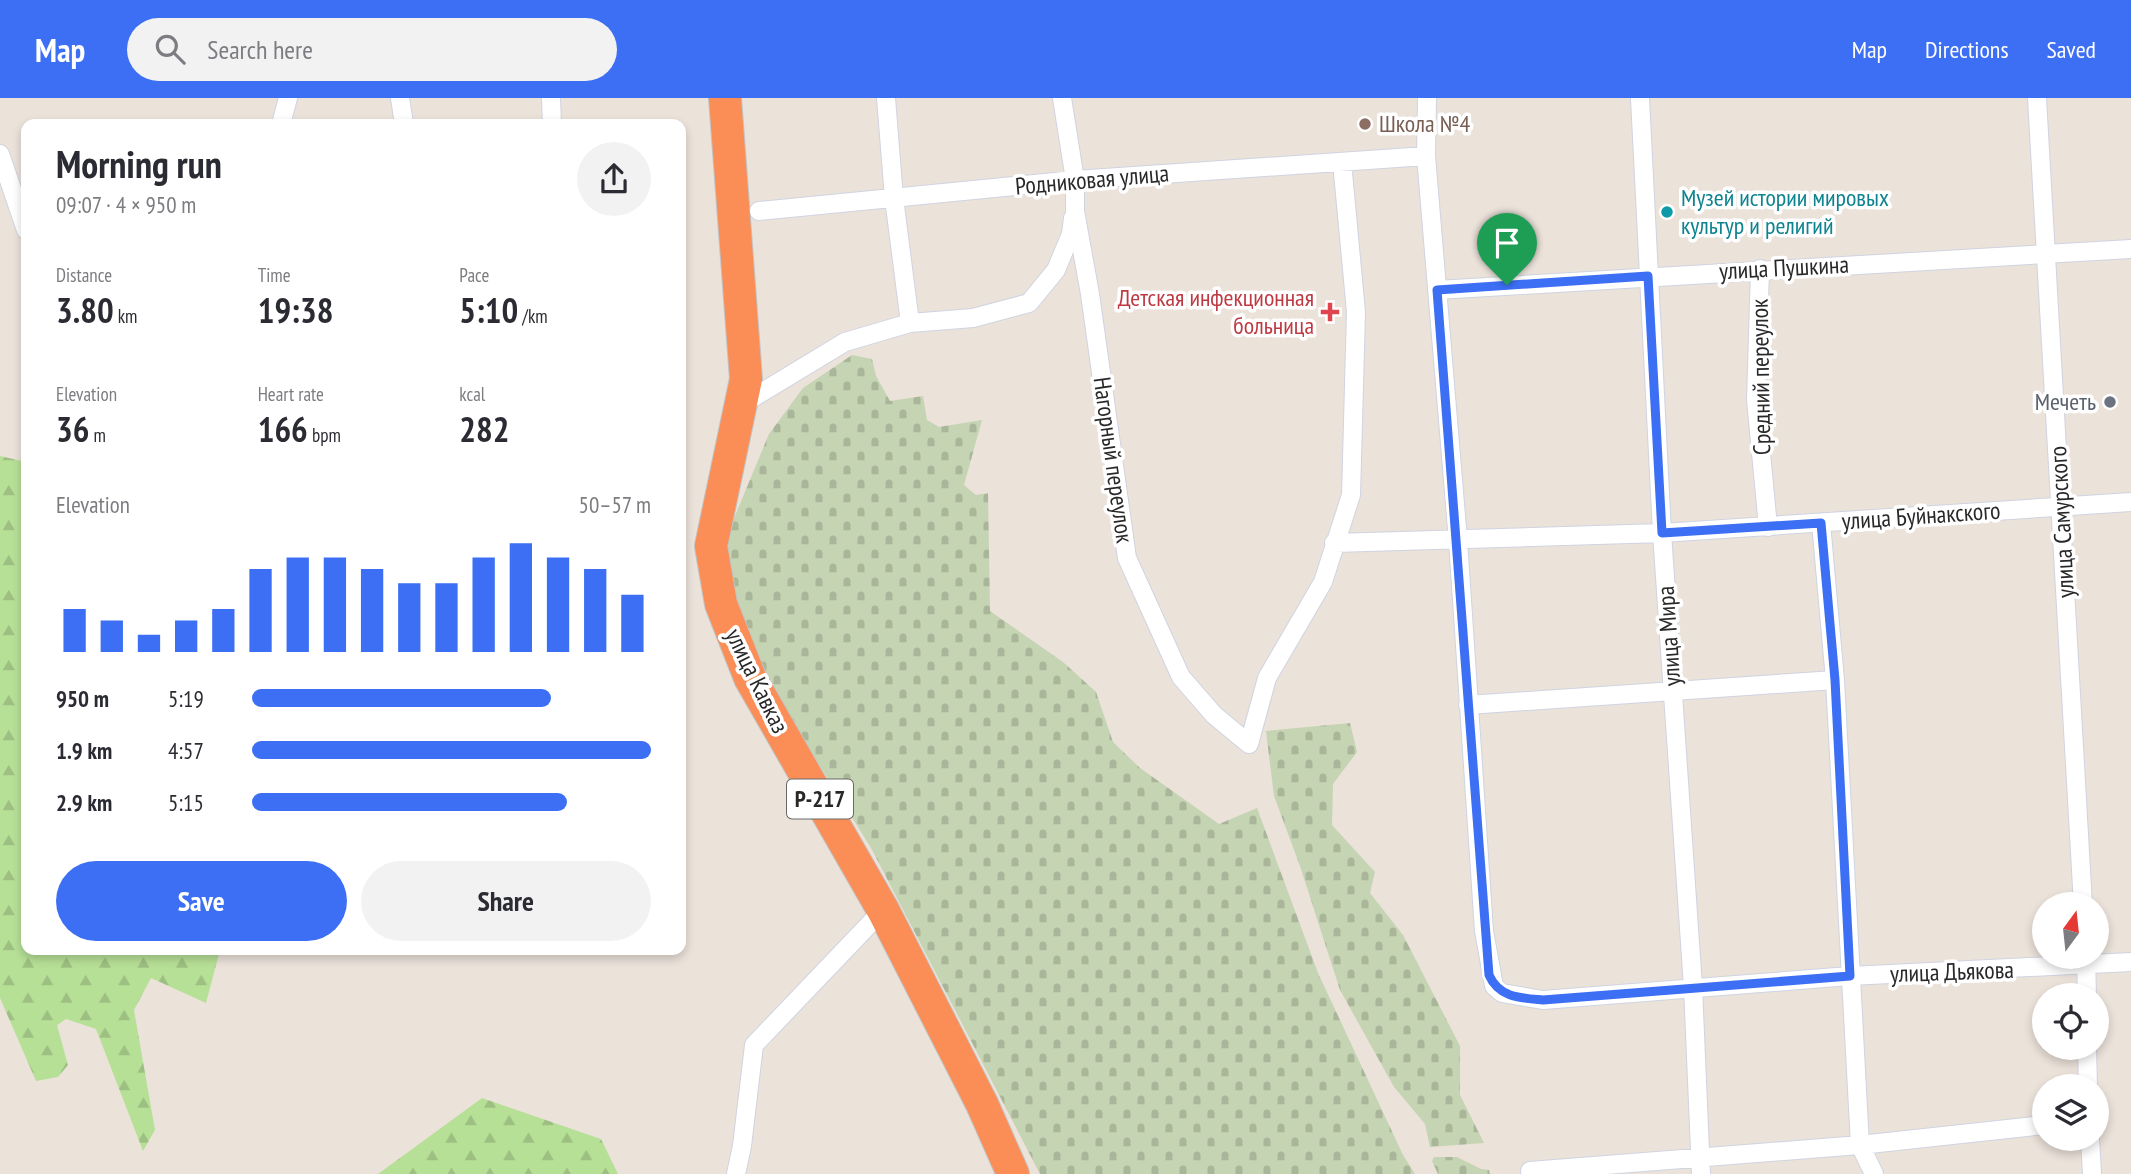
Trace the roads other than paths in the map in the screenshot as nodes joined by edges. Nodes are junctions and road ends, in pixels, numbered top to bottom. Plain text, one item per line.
1 (288, 98) edge
2 (400, 98) edge
3 (551, 98) edge
4 (725, 98) edge
5 (886, 98) edge
6 (1062, 98) edge
7 (1427, 98) edge
8 (1640, 98) edge
9 (2037, 98) edge
10 (282, 119) edge
11 (403, 119) edge
12 (552, 119) edge
13 (0, 154) edge
14 (1426, 156) junction
15 (1342, 162) junction
16 (1074, 180) junction
17 (894, 198) junction
18 (759, 211) dead end
19 (1074, 211) junction
20 (21, 215) edge
21 (2131, 250) edge
22 (2046, 254) junction
23 (1760, 269) junction
24 (1648, 276) junction
25 (1437, 290) junction
26 (910, 323) junction
27 (741, 405) junction
28 (2131, 502) edge
29 (2061, 506) junction
30 (1821, 523) junction
31 (1768, 527) junction
32 (1662, 533) junction
33 (1458, 540) junction
34 (1334, 544) junction
35 (1835, 680) junction
36 (1673, 691) junction
37 (1468, 705) junction
38 (2082, 892) edge
39 (883, 910) junction
40 (2109, 962) edge
41 (2131, 962) edge
42 (2032, 965) edge
43 (1850, 976) junction
44 (1693, 987) junction
45 (2032, 1126) edge
46 (1860, 1145) junction
47 (2091, 1151) edge
48 (1700, 1165) edge
49 (1530, 1171) dead end
50 (736, 1174) edge
51 (1013, 1174) edge
52 (1874, 1174) edge
53 (2092, 1174) edge

1 - 10 street
2 - 11 street
3 - 12 street
4 - 27 highway, улица Кавказ / Р-217
5 - 17 street
6 - 16 street, Нагорный переулок
7 - 14 street
8 - 24 street, улица Мира
9 - 22 street, улица Самурского
13 - 20 street
14 - 15 street, Родниковая улица
14 - 25 street
15 - 16 street, Родниковая улица
15 - 34 street
16 - 17 street, Родниковая улица
16 - 19 street, Нагорный переулок
17 - 18 street, Родниковая улица
17 - 26 street
19 - 26 street
19 - 34 street, Нагорный переулок
21 - 22 street, улица Пушкина
22 - 23 street, улица Пушкина
22 - 29 street, улица Самурского
23 - 24 street, улица Пушкина
23 - 31 street, Средний переулок
24 - 25 street, улица Пушкина
24 - 32 street, улица Мира
25 - 33 street
26 - 27 street
27 - 39 highway, улица Кавказ / Р-217
28 - 29 street, улица Буйнакского
29 - 30 street, улица Буйнакского
29 - 38 street, улица Самурского
30 - 31 street, улица Буйнакского
30 - 35 street
31 - 32 street, улица Буйнакского
32 - 33 street, улица Буйнакского
32 - 36 street, улица Мира
33 - 34 street, улица Буйнакского
33 - 37 street
35 - 36 street
35 - 43 street
36 - 37 street
36 - 44 street, улица Мира
37 - 44 street, улица Дьякова
39 - 50 street
39 - 51 highway, улица Кавказ / Р-217
40 - 41 street, улица Дьякова
42 - 43 street, улица Дьякова
43 - 44 street, улица Дьякова
43 - 46 street
44 - 48 street, улица Мира
45 - 46 street
46 - 48 street
46 - 52 street
47 - 53 street
48 - 49 street

